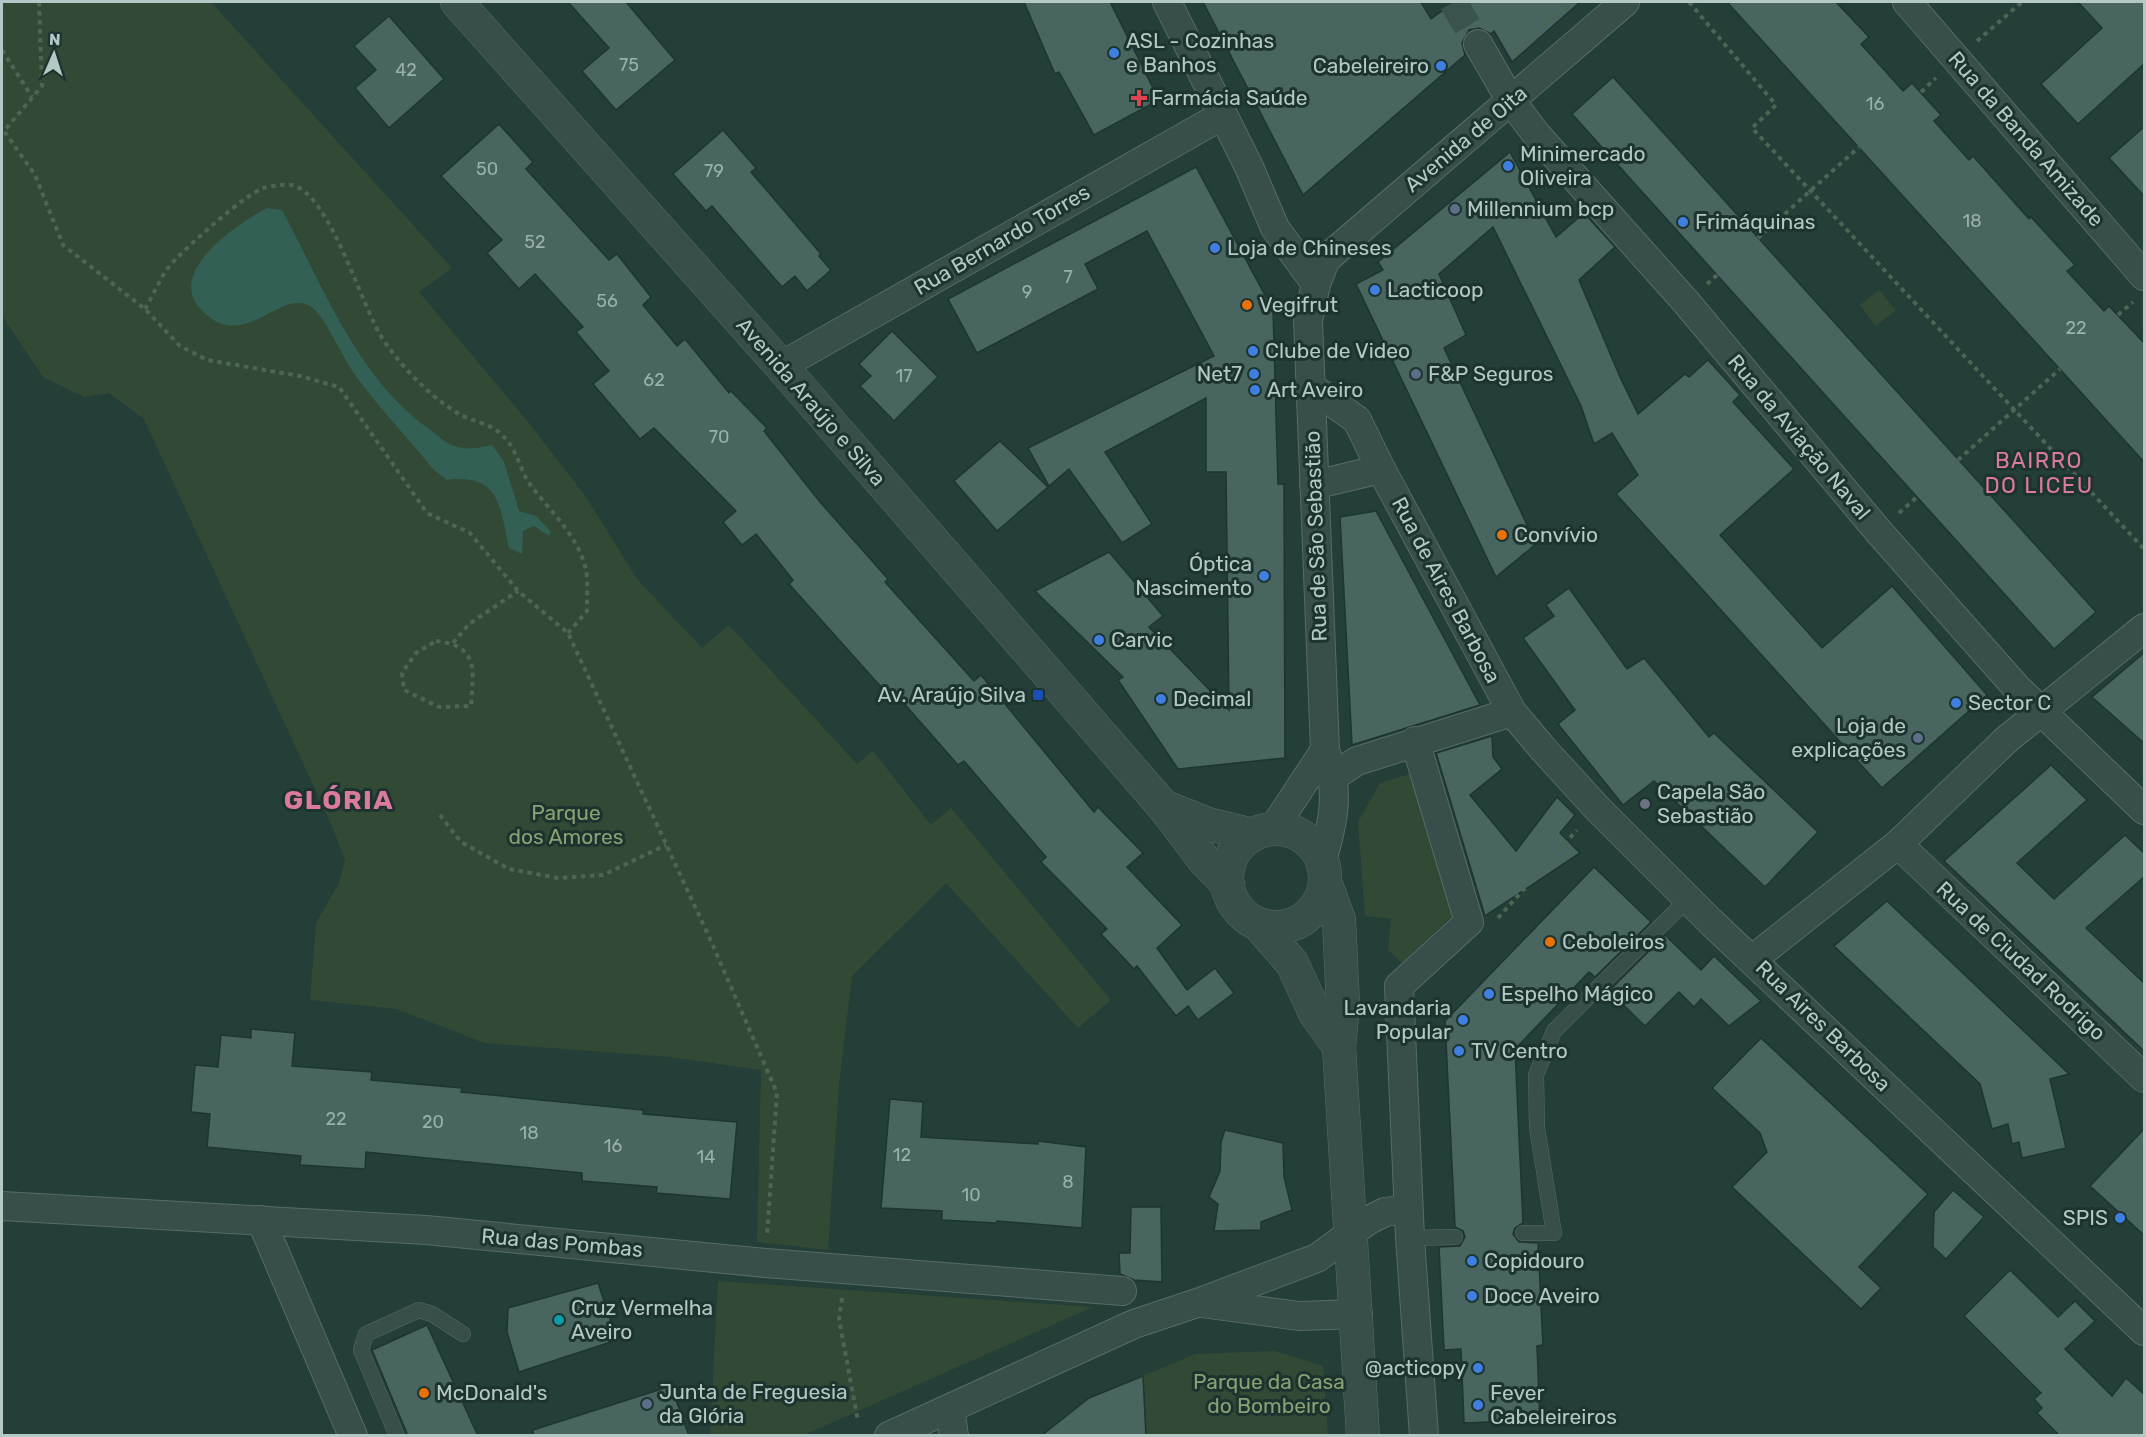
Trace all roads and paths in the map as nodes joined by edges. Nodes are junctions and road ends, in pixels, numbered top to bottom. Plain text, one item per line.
1 (39, 2) edge
2 (457, 2) edge
3 (1167, 2) edge
4 (1625, 2) edge
5 (1689, 2) edge
6 (1907, 2) edge
7 (1566, 6) dead end
8 (1478, 44) tunnel mouth
9 (2, 50) edge
10 (1509, 57) dead end
11 (32, 97) junction
12 (1511, 101) junction
13 (1223, 115) junction
14 (3, 132) edge
15 (1859, 147) dead end
16 (1811, 190) junction
17 (1758, 237) dead end
18 (2145, 276) edge
19 (1316, 284) junction
20 (145, 309) junction
21 (781, 366) junction
22 (2060, 369) dead end
23 (1311, 387) junction
24 (2016, 408) junction
25 (1958, 460) dead end
26 (1381, 469) junction
27 (1314, 485) junction
28 (2145, 549) edge
29 (518, 591) junction
30 (2145, 628) edge
31 (568, 633) junction
32 (453, 643) junction
33 (1512, 712) junction
34 (2041, 713) junction
35 (1415, 741) junction
36 (1330, 763) junction
37 (1163, 806) junction
38 (1596, 808) junction
39 (2145, 810) edge
40 (440, 815) dead end
41 (1263, 832) junction
42 (1898, 844) junction
43 (666, 845) junction
44 (1323, 872) junction
45 (1228, 885) junction
46 (1688, 899) junction
47 (1469, 922) junction
48 (1258, 924) junction
49 (1753, 959) junction
50 (1339, 1047) junction
51 (2145, 1078) edge
52 (2, 1206) edge
53 (1408, 1209) junction
54 (261, 1220) junction
55 (1352, 1229) junction
56 (1523, 1233) dead end
57 (1455, 1237) dead end
58 (1410, 1238) junction
59 (766, 1263) junction
60 (825, 1267) junction
61 (1122, 1291) dead end
62 (1200, 1302) junction
63 (1358, 1314) junction
64 (2145, 1331) edge
65 (463, 1334) dead end
66 (950, 1408) junction
67 (858, 1421) dead end
68 (353, 1436) edge
69 (397, 1436) edge
70 (889, 1436) edge
71 (954, 1436) edge
72 (1363, 1436) edge
73 (1424, 1436) edge

1 - 11 path
2 - 21 street, Avenida Araújo e Silva
3 - 13 street
4 - 12 street, Avenida de Oita
5 - 16 path
6 - 18 street, Rua da Banda Amizade
7 - 10 path
8 - 12 street, Rua da Aviação Naval
9 - 11 path
11 - 14 path
12 - 19 street, Avenida de Oita
12 - 34 street, Rua da Aviação Naval
13 - 19 street
13 - 21 street, Rua Bernardo Torres
14 - 20 path
15 - 16 path
16 - 17 path
16 - 24 path
19 - 23 street, Rua de São Sebastião
20 - 29 path
20 - 31 path
21 - 37 street, Avenida Araújo e Silva
22 - 24 path
23 - 26 street, Rua de Aires Barbosa
23 - 27 street, Rua de São Sebastião
24 - 25 path
24 - 28 path
26 - 27 street
26 - 33 street, Rua de Aires Barbosa
27 - 36 street, Rua de São Sebastião
29 - 31 path
29 - 32 path
30 - 34 street
31 - 43 path
32 - 32 path
33 - 35 street
33 - 38 street, Rua Aires Barbosa
34 - 39 street, Rua da Aviação Naval
34 - 42 street
35 - 36 street
35 - 47 street
36 - 41 street
36 - 44 street, Rua de São Sebastião
37 - 41 street, Avenida Araújo e Silva
37 - 45 street, Avenida Araújo e Silva
38 - 46 street, Rua Aires Barbosa
38 - 47 path
40 - 43 path
41 - 44 street
41 - 45 street
42 - 49 street
42 - 51 street, Rua de Ciudad Rodrigo
43 - 59 path
44 - 48 street
44 - 50 street
45 - 48 street
46 - 49 street, Rua Aires Barbosa
46 - 56 lane
47 - 53 street
48 - 50 street
49 - 64 street, Rua Aires Barbosa
50 - 55 street
52 - 54 street, Rua das Pombas
53 - 55 street
53 - 58 street
54 - 59 street, Rua das Pombas
54 - 68 street
55 - 62 street
55 - 63 street
57 - 58 lane
58 - 73 street
59 - 60 street, Rua das Pombas
60 - 61 street, Rua das Pombas
60 - 67 path
62 - 63 street
62 - 66 street
63 - 72 street
65 - 69 lane
66 - 70 street
66 - 71 street

